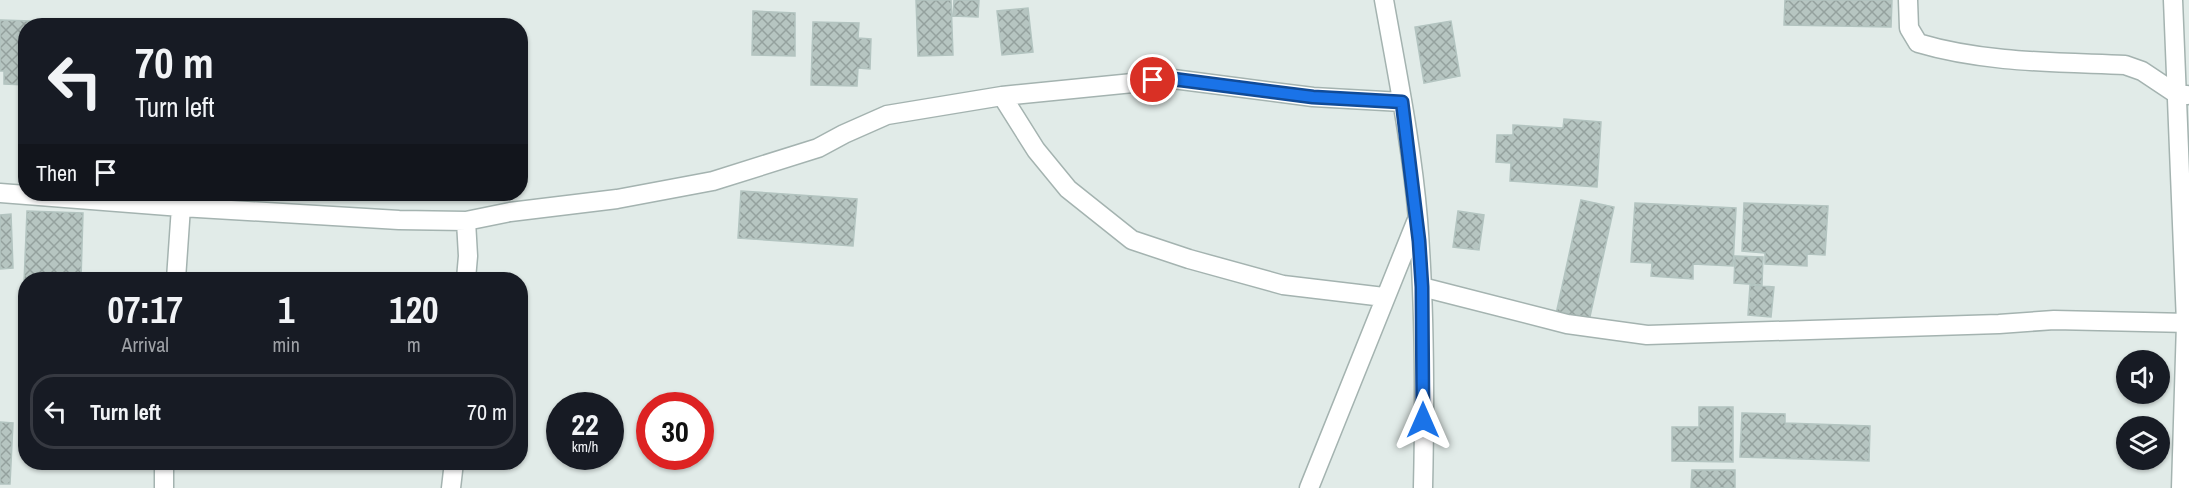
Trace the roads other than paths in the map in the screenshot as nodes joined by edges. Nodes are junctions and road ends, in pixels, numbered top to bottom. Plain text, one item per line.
1 (1384, 0) edge
2 (1908, 0) edge
3 (2173, 0) edge
4 (2184, 95) edge
5 (1002, 96) junction
6 (1402, 102) junction
7 (0, 193) edge
8 (18, 194) edge
9 (103, 201) edge
10 (181, 207) junction
11 (1418, 218) junction
12 (466, 221) junction
13 (176, 272) edge
14 (466, 272) edge
15 (1422, 287) junction
16 (1384, 297) junction
17 (2188, 323) edge
18 (165, 470) edge
19 (453, 470) edge
20 (164, 488) edge
21 (451, 488) edge
22 (1309, 488) edge
23 (1423, 488) edge
24 (2181, 488) edge

1 - 6 street
2 - 4 street
3 - 4 street
4 - 17 street
5 - 6 street
5 - 12 street
5 - 16 street
6 - 11 street
7 - 8 street
9 - 10 street
10 - 12 street
10 - 13 street
11 - 15 street
11 - 16 street
12 - 14 street
15 - 17 street
15 - 23 street
16 - 22 street
17 - 24 street
18 - 20 street
19 - 21 street

